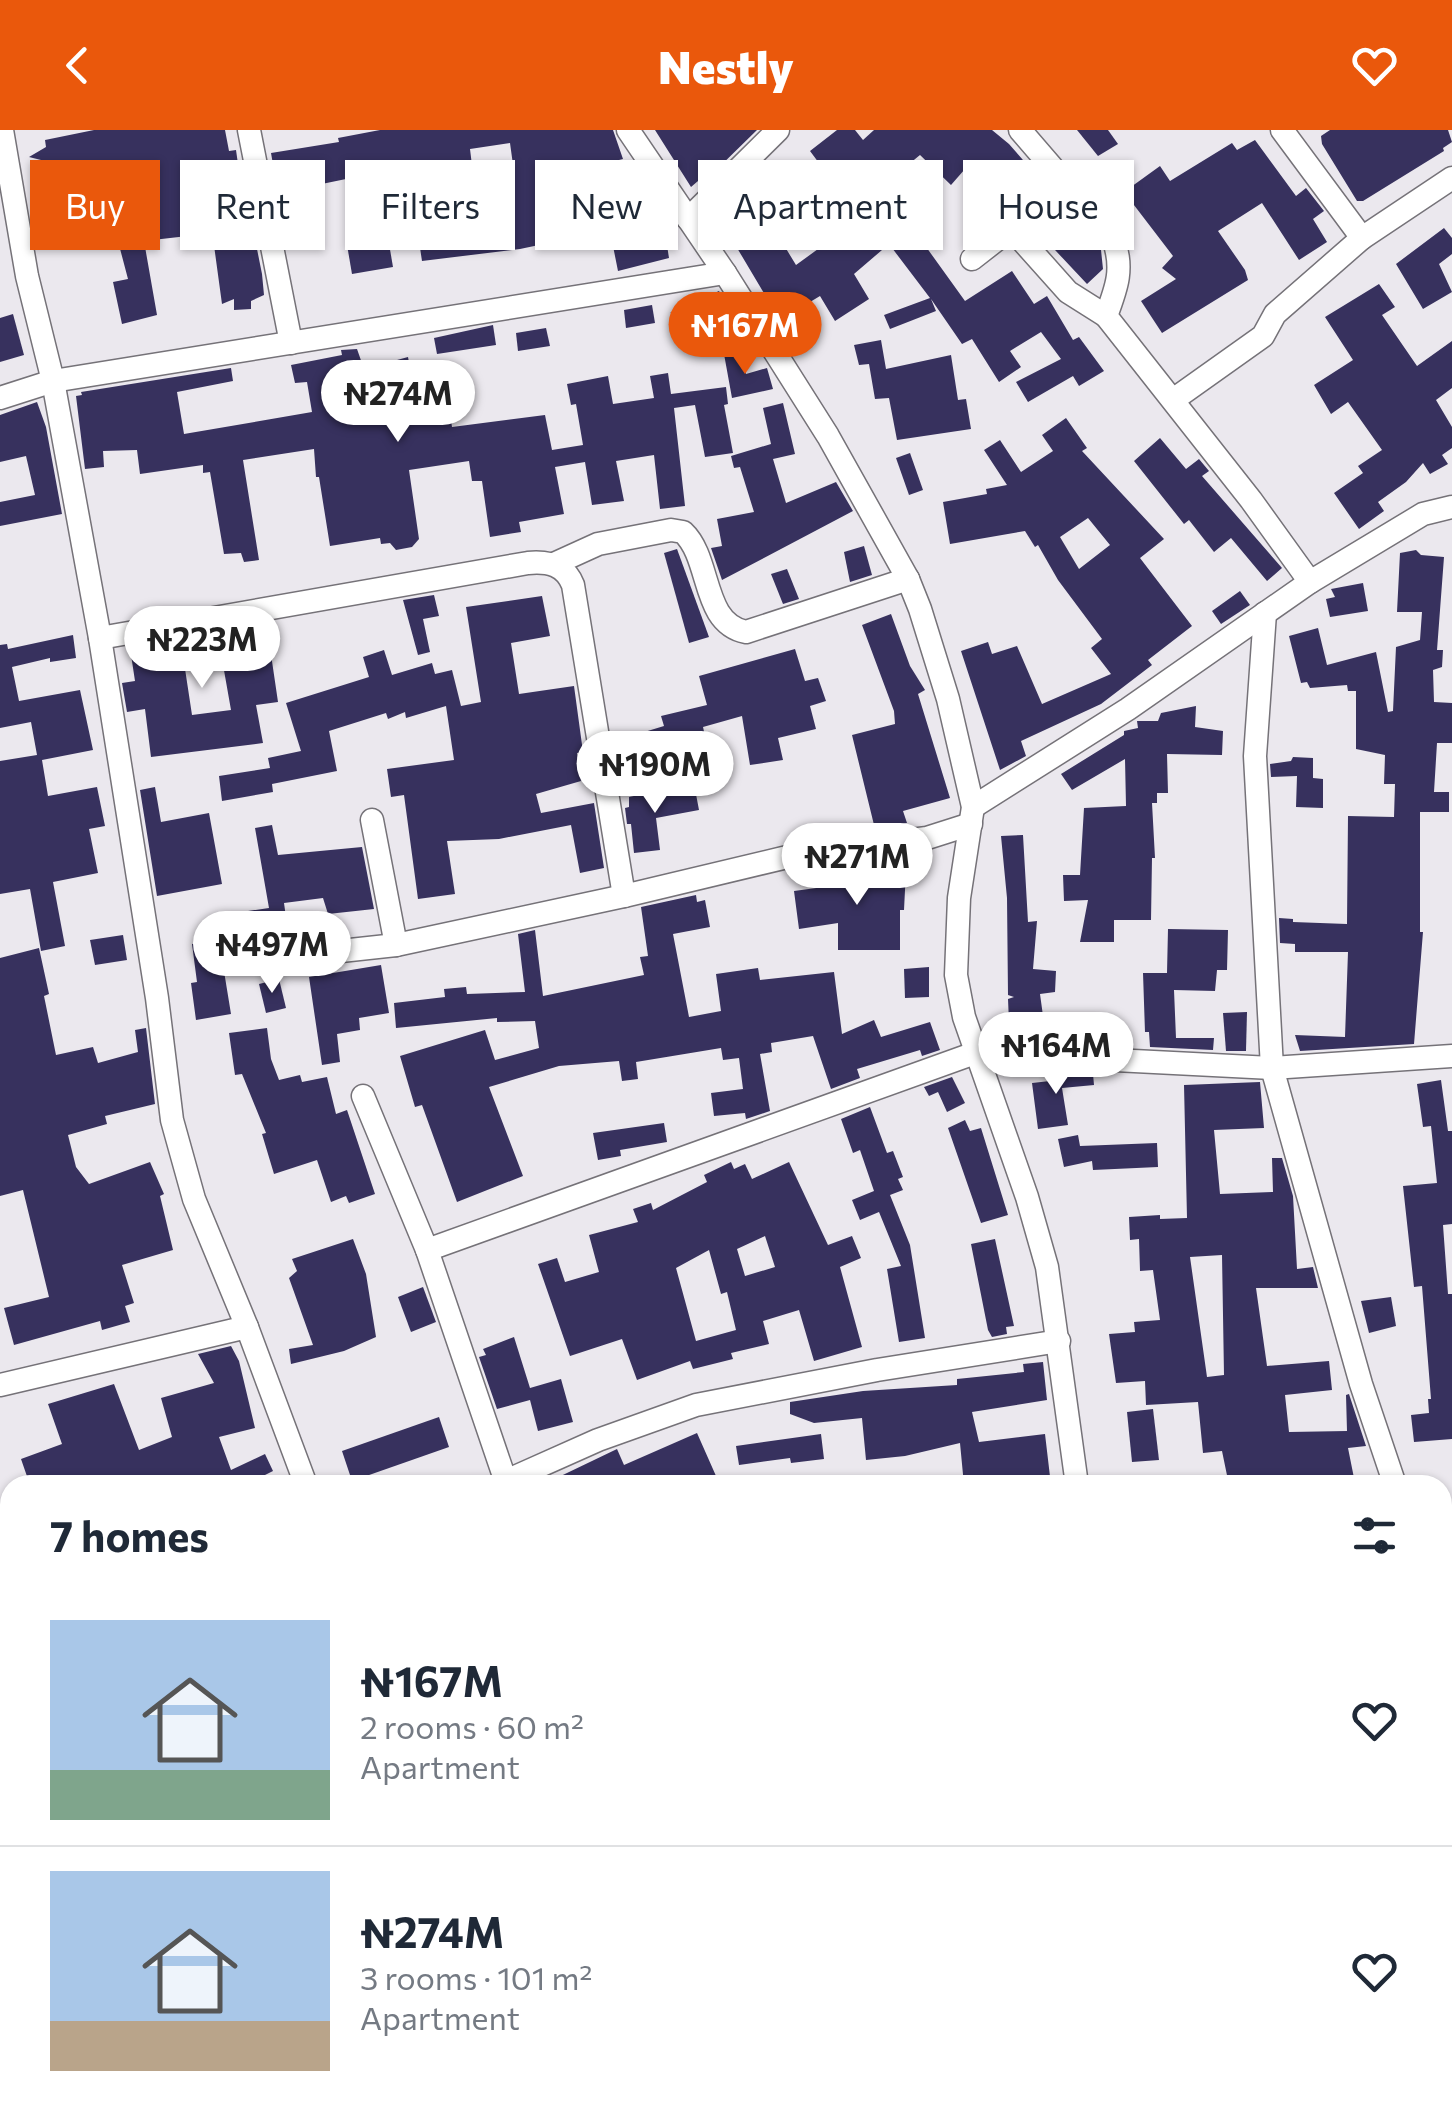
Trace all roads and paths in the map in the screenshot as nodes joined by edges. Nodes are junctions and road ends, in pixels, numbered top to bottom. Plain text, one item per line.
1 (2, 130) edge
2 (249, 130) edge
3 (628, 130) edge
4 (778, 130) edge
5 (1020, 130) edge
6 (1282, 130) edge
7 (1452, 178) edge
8 (5, 180) edge
9 (688, 219) junction
10 (1362, 238) junction
11 (972, 259) dead end
12 (725, 273) junction
13 (1106, 316) junction
14 (290, 343) junction
15 (53, 381) junction
16 (0, 398) edge
17 (1173, 400) junction
18 (1452, 507) edge
19 (554, 564) junction
20 (908, 579) junction
21 (1310, 582) junction
22 (1265, 613) junction
23 (100, 638) junction
24 (972, 816) junction
25 (372, 820) dead end
26 (624, 896) junction
27 (396, 945) junction
28 (295, 956) dead end
29 (976, 1053) junction
30 (1452, 1056) edge
31 (1272, 1068) junction
32 (363, 1096) dead end
33 (427, 1250) junction
34 (247, 1327) junction
35 (1059, 1341) junction
36 (0, 1385) edge
37 (302, 1475) edge
38 (504, 1475) edge
39 (524, 1475) edge
40 (1076, 1475) edge
41 (1392, 1475) edge

1 - 8 street
2 - 14 street
3 - 9 street
4 - 9 street
5 - 13 street
6 - 10 street
7 - 10 street
8 - 15 street
9 - 12 street
10 - 17 street
11 - 13 street
12 - 14 street
12 - 20 street
13 - 17 street
14 - 15 street
15 - 16 street
15 - 23 street
17 - 21 street
18 - 21 street
19 - 20 street
19 - 23 street
19 - 26 street
20 - 24 street
21 - 22 street
22 - 24 street
22 - 31 street
23 - 34 street
24 - 26 street
24 - 29 street
25 - 27 street
26 - 27 street
27 - 28 street
29 - 31 street
29 - 33 street
29 - 35 street
30 - 31 street
31 - 41 street
32 - 33 street
33 - 38 street
34 - 36 street
34 - 37 street
35 - 39 street
35 - 40 street

